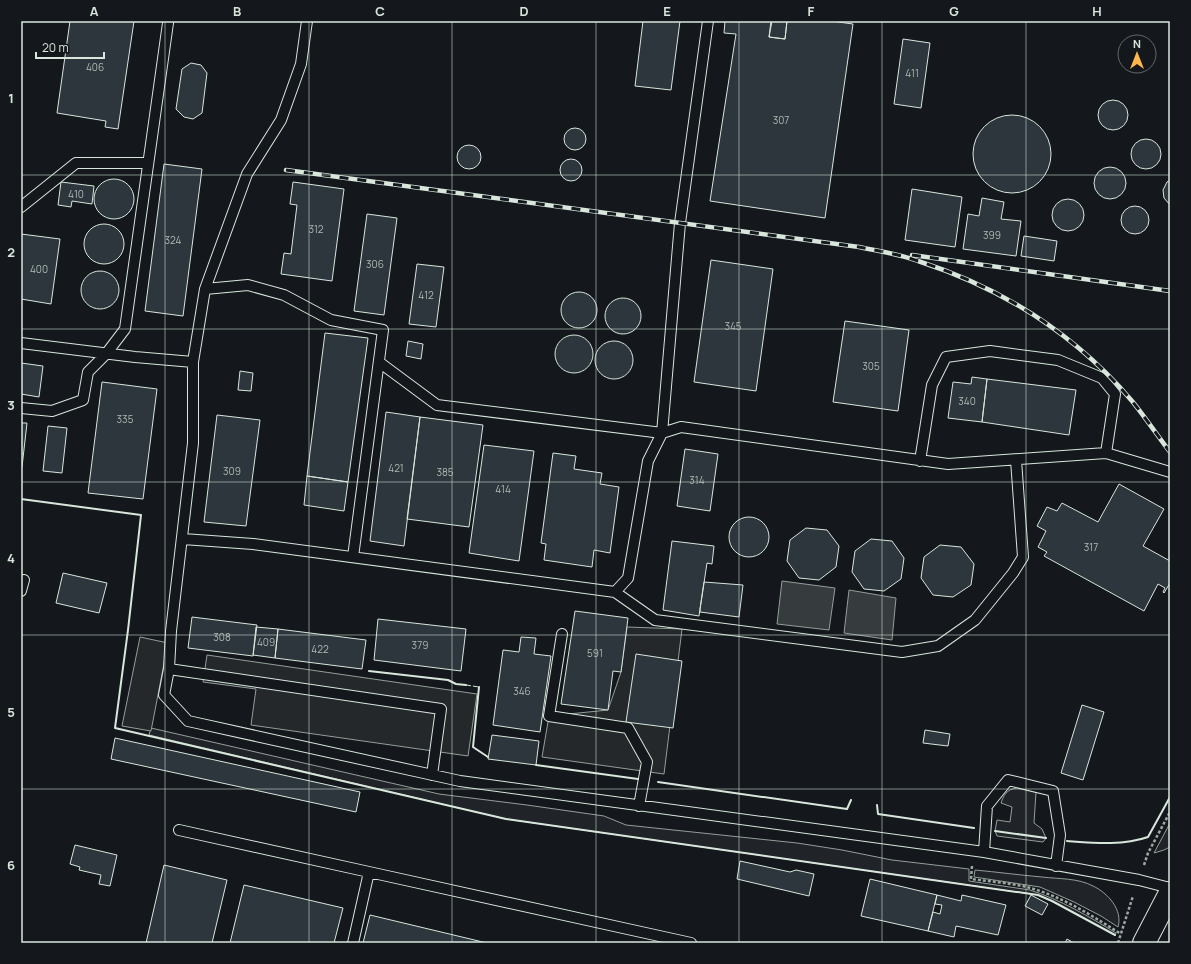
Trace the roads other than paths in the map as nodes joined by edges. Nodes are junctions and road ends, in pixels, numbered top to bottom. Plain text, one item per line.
1 (308, 21) edge
2 (708, 21) edge
3 (168, 22) dead end
4 (148, 163) junction
5 (21, 207) edge
6 (205, 289) junction
7 (21, 342) edge
8 (106, 354) junction
9 (193, 362) junction
10 (379, 362) junction
11 (21, 408) edge
12 (662, 433) junction
13 (1106, 453) junction
14 (1016, 460) junction
15 (920, 461) junction
16 (1170, 472) edge
17 (182, 539) junction
18 (353, 557) junction
19 (24, 580) dead end
20 (21, 591) edge
21 (615, 592) junction
22 (562, 634) dead end
23 (169, 669) junction
24 (432, 775) junction
25 (639, 806) junction
26 (179, 830) dead end
27 (984, 852) junction
28 (1056, 866) junction
29 (369, 872) junction
30 (1170, 888) edge
31 (1170, 894) edge
32 (353, 943) edge
33 (692, 943) edge
34 (1144, 943) edge

1 - 6 lane
2 - 12 lane
3 - 4 lane
4 - 5 lane
4 - 8 lane
6 - 9 lane
6 - 10 lane
7 - 8 lane
8 - 9 lane
8 - 11 lane
9 - 17 lane
10 - 12 lane
10 - 18 lane
12 - 15 lane
12 - 21 lane
13 - 14 lane
13 - 15 lane
13 - 16 lane
14 - 15 lane
14 - 21 lane
17 - 18 lane
17 - 23 lane
18 - 21 lane
19 - 20 lane
22 - 25 lane
23 - 24 lane
23 - 24 lane
24 - 25 lane
25 - 27 lane
26 - 29 lane
27 - 28 lane
27 - 28 lane
28 - 30 lane
29 - 32 lane
29 - 33 lane
31 - 34 main road

